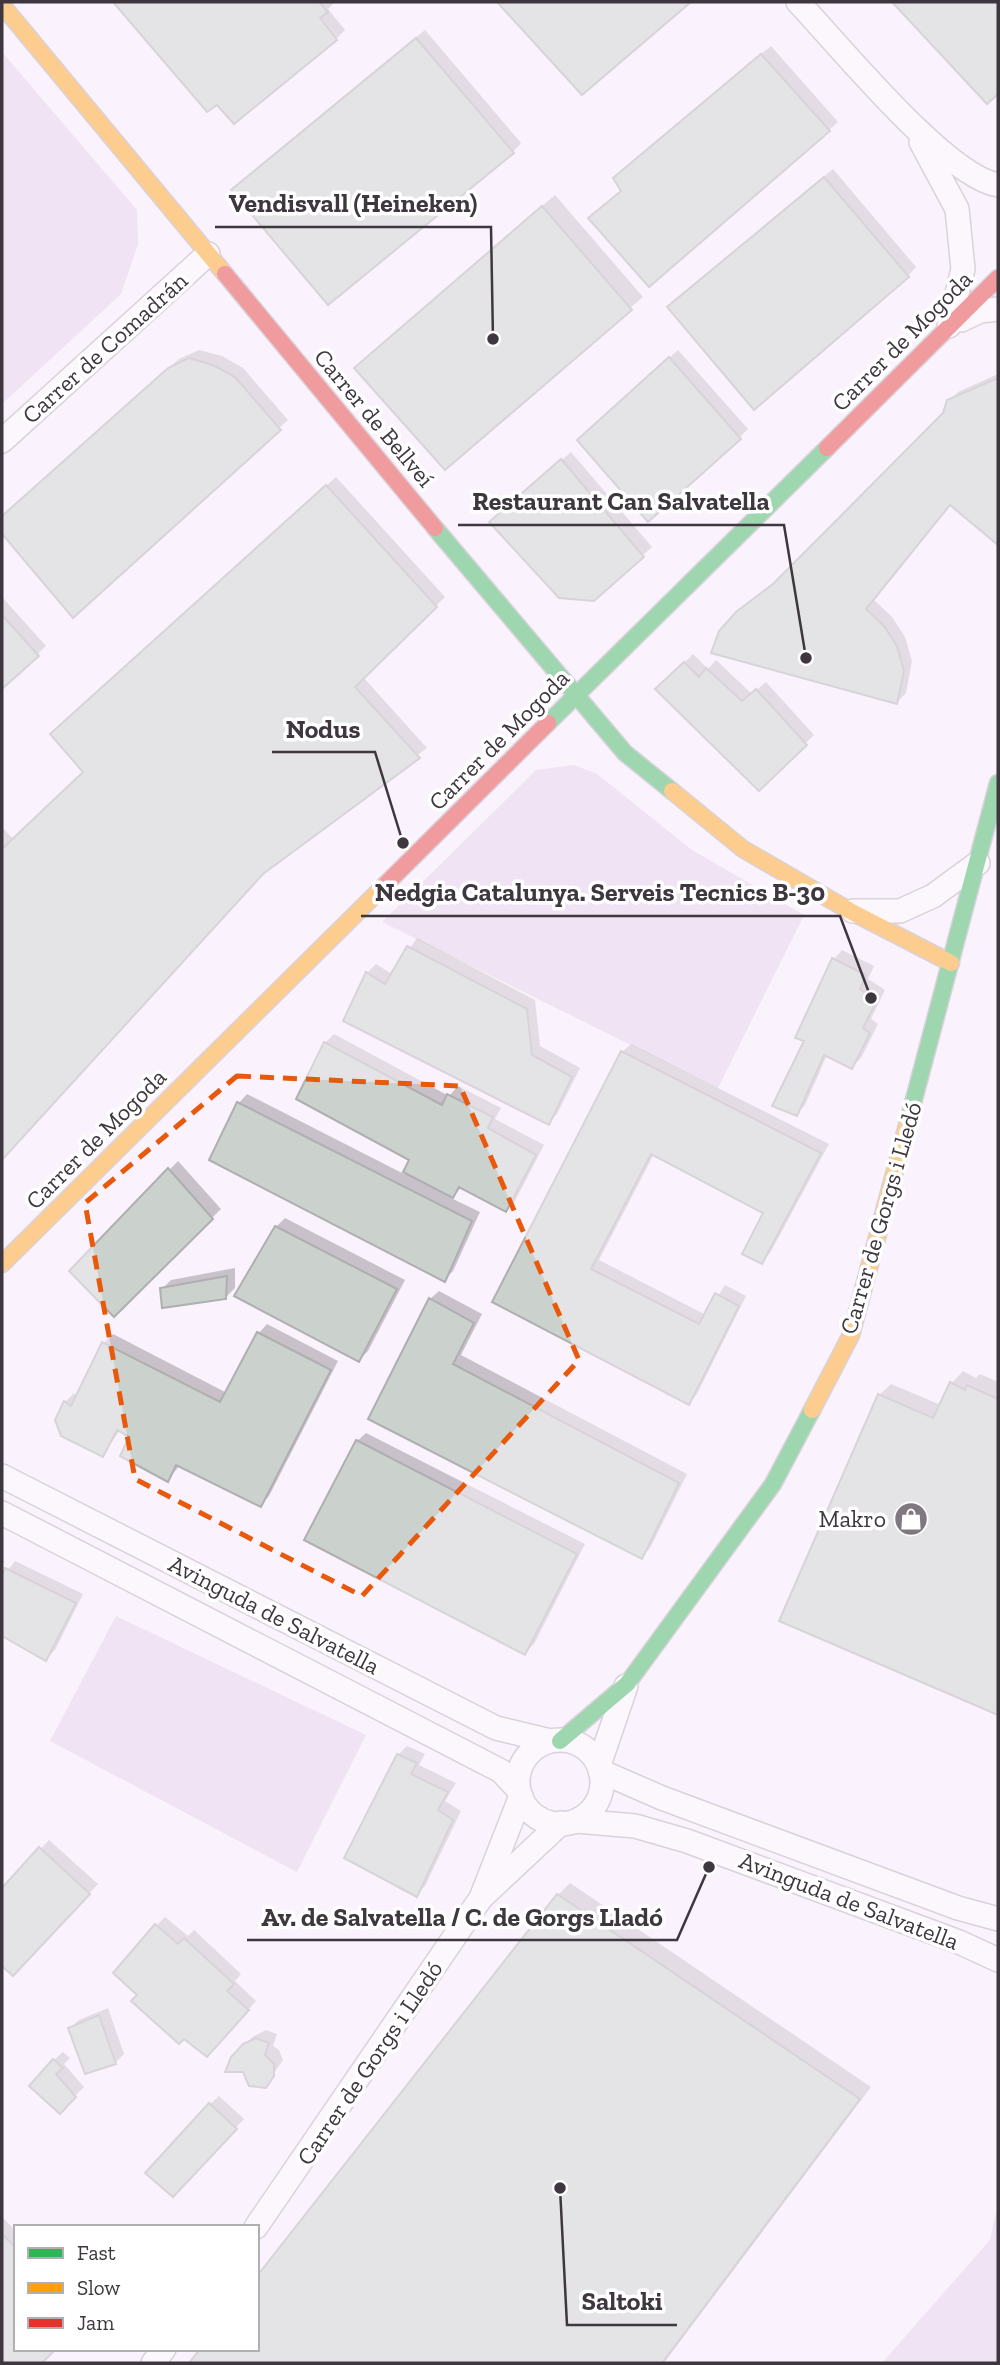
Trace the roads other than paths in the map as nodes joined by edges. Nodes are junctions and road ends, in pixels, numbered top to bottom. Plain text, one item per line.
1 (799, 2) edge
2 (2, 5) edge
3 (905, 116) junction
4 (998, 185) edge
5 (208, 254) junction
6 (998, 278) edge
7 (998, 309) edge
8 (949, 326) junction
9 (2, 441) edge
10 (575, 697) junction
11 (998, 783) edge
12 (978, 863) junction
13 (850, 911) junction
14 (951, 963) junction
15 (2, 1264) edge
16 (2, 1476) edge
17 (2, 1513) edge
18 (627, 1684) junction
19 (555, 1741) junction
20 (599, 1768) junction
21 (519, 1792) junction
22 (568, 1822) junction
23 (481, 1898) junction
24 (998, 1919) edge
25 (998, 1960) edge
26 (257, 2225) edge

1 - 3 street
2 - 5 street, Carrer de Bellveí
3 - 4 street
3 - 8 street
5 - 9 street, Carrer de Comadrán
5 - 10 street, Carrer de Bellveí
6 - 8 street, Carrer de Mogoda
7 - 8 street
8 - 10 street, Carrer de Mogoda
10 - 13 street, Carrer de Bellveí
10 - 15 street, Carrer de Mogoda
11 - 12 street, Carrer de Gorgs i Lledó
12 - 13 street
12 - 14 street, Carrer de Gorgs i Lledó
13 - 14 street, Carrer de Bellveí
14 - 18 street, Carrer de Gorgs i Lledó
16 - 19 street, Avinguda de Salvatella
17 - 21 street, Avinguda de Salvatella
18 - 19 street, Carrer de Gorgs i Lledó
18 - 20 street, Carrer de Gorgs i Lledó
19 - 20 street
19 - 21 street
20 - 22 street
20 - 24 street, Avinguda de Salvatella
21 - 22 street
21 - 23 street, Carrer de Gorgs i Lledó
22 - 23 street, Carrer de Gorgs i Lledó
22 - 25 street, Avinguda de Salvatella
23 - 26 street, Carrer de Gorgs i Lledó

